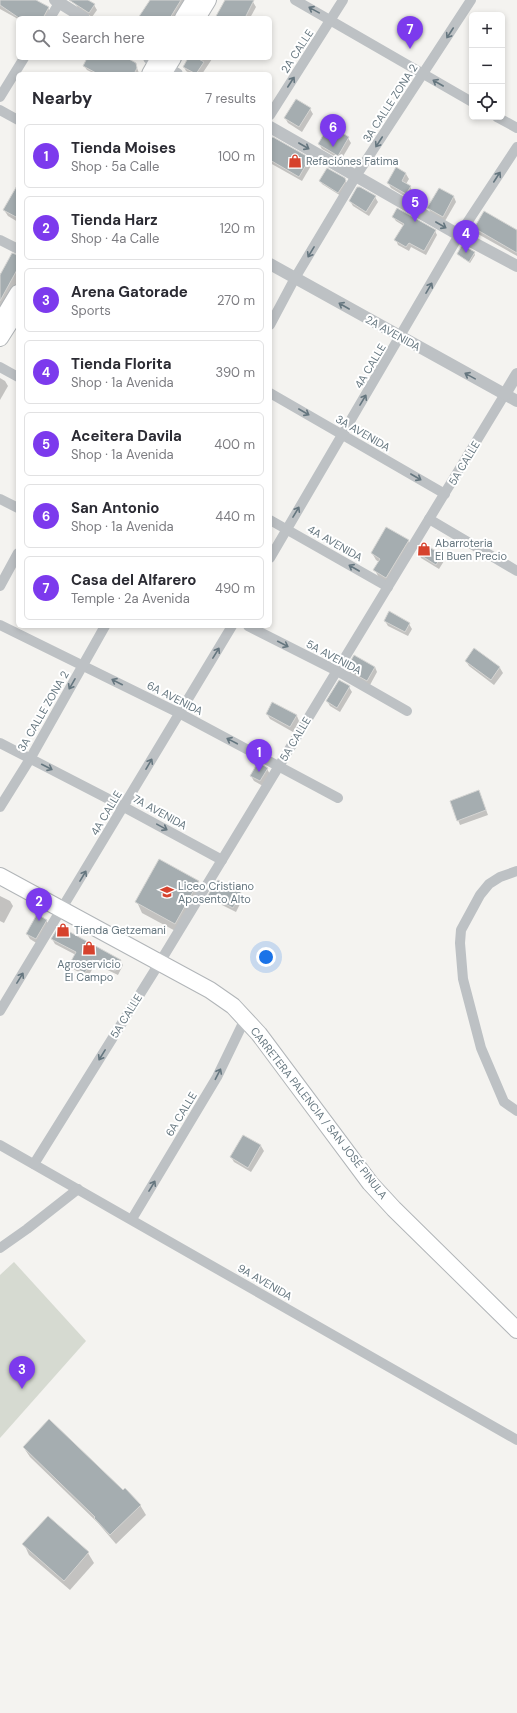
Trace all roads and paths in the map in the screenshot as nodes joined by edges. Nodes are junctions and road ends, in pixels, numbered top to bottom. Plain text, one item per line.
1 (194, 0) edge
2 (208, 0) edge
3 (295, 0) edge
4 (344, 0) edge
5 (471, 0) edge
6 (58, 1) edge
7 (51, 16) edge
8 (81, 16) edge
9 (184, 16) edge
10 (198, 16) edge
11 (331, 20) junction
12 (23, 60) edge
13 (423, 74) junction
14 (0, 97) edge
15 (469, 100) edge
16 (0, 110) edge
17 (272, 112) edge
18 (16, 119) edge
19 (502, 120) edge
20 (272, 128) edge
21 (517, 128) edge
22 (517, 146) edge
23 (356, 176) junction
24 (459, 235) junction
25 (0, 240) edge
26 (16, 248) edge
27 (272, 265) edge
28 (517, 266) edge
29 (295, 278) junction
30 (16, 296) edge
31 (16, 312) edge
32 (272, 321) edge
33 (0, 323) edge
34 (0, 338) edge
35 (400, 338) junction
36 (0, 367) edge
37 (517, 374) edge
38 (16, 376) edge
39 (272, 394) edge
40 (505, 394) junction
41 (517, 401) edge
42 (342, 434) junction
43 (445, 494) junction
44 (0, 499) edge
45 (16, 507) edge
46 (429, 519) junction
47 (272, 521) edge
48 (286, 529) junction
49 (272, 554) edge
50 (16, 557) edge
51 (517, 571) edge
52 (0, 586) edge
53 (388, 587) junction
54 (0, 625) edge
55 (104, 628) edge
56 (231, 628) edge
57 (252, 628) edge
58 (83, 665) junction
59 (337, 671) junction
60 (407, 711) dead end
61 (179, 713) junction
62 (0, 743) edge
63 (30, 759) junction
64 (279, 766) junction
65 (338, 798) dead end
66 (124, 806) junction
67 (0, 807) edge
68 (222, 860) junction
69 (517, 871) edge
70 (0, 876) edge
71 (63, 910) junction
72 (160, 962) junction
73 (0, 1011) edge
74 (245, 1019) junction
75 (517, 1111) edge
76 (0, 1145) edge
77 (34, 1164) junction
78 (78, 1189) junction
79 (132, 1219) junction
80 (0, 1248) edge
81 (517, 1330) edge
82 (517, 1440) edge

1 - 9 main road
2 - 10 main road
11 -> 3 street
4 - 11 street, 2A CALLE
5 -> 13 street, 3A CALLE ZONA 2
6 - 7 street
6 - 8 street
11 - 13 street
17 -> 11 street, 2A CALLE
12 - 14 street
15 -> 13 street
13 -> 23 street, 3A CALLE ZONA 2
16 - 18 street
19 - 21 street
20 -> 23 street
24 -> 22 street, 4A CALLE
23 -> 24 street
23 -> 29 street, 3A CALLE ZONA 2
24 - 28 street
35 -> 24 street, 4A CALLE
25 - 26 street
27 - 29 street, 2A AVENIDA
29 - 32 street, 3A CALLE ZONA 2
35 -> 29 street, 2A AVENIDA
30 - 33 main road
31 - 34 main road
40 -> 35 street, 2A AVENIDA
42 -> 35 street, 4A CALLE
36 - 38 street
37 - 40 street, 5A CALLE
39 -> 42 street, 3A AVENIDA
40 - 41 street, 2A AVENIDA
40 - 43 street, 5A CALLE
42 -> 43 street, 3A AVENIDA
48 -> 42 street, 4A CALLE
43 - 46 street, 5A CALLE
44 - 45 street
46 - 51 street
46 - 53 street, 5A CALLE
47 - 48 street, 4A AVENIDA
48 - 49 street, 4A CALLE
53 -> 48 street, 4A AVENIDA
50 - 52 street
53 - 59 street, 5A CALLE
54 - 58 street, 6A AVENIDA
55 - 58 street, 3A CALLE ZONA 2
61 -> 56 street, 4A CALLE
57 -> 59 street, 5A AVENIDA
61 -> 58 street, 6A AVENIDA
58 -> 63 street, 3A CALLE ZONA 2
59 - 60 street, 5A AVENIDA
59 - 64 street, 5A CALLE
64 -> 61 street, 6A AVENIDA
66 -> 61 street, 4A CALLE
62 - 63 street, 7A AVENIDA
63 -> 66 street, 7A AVENIDA
63 - 67 street, 3A CALLE ZONA 2
64 - 65 street, 6A AVENIDA
64 - 68 street, 5A CALLE
66 -> 68 street, 7A AVENIDA
71 -> 66 street, 4A CALLE
68 - 72 street, 5A CALLE
69 - 75 street
70 - 71 main road, CARRETERA PALENCIA / SAN JOSÉ PINULA
71 - 72 main road, CARRETERA PALENCIA / SAN JOSÉ PINULA
73 -> 71 street, 4A CALLE
72 - 74 main road, CARRETERA PALENCIA / SAN JOSÉ PINULA
72 -> 77 street, 5A CALLE
79 -> 74 street, 6A CALLE
74 - 81 main road, CARRETERA PALENCIA / SAN JOSÉ PINULA
76 - 77 street, 9A AVENIDA
77 - 78 street, 9A AVENIDA
78 - 79 street, 9A AVENIDA
78 - 80 street
79 - 82 street, 9A AVENIDA

